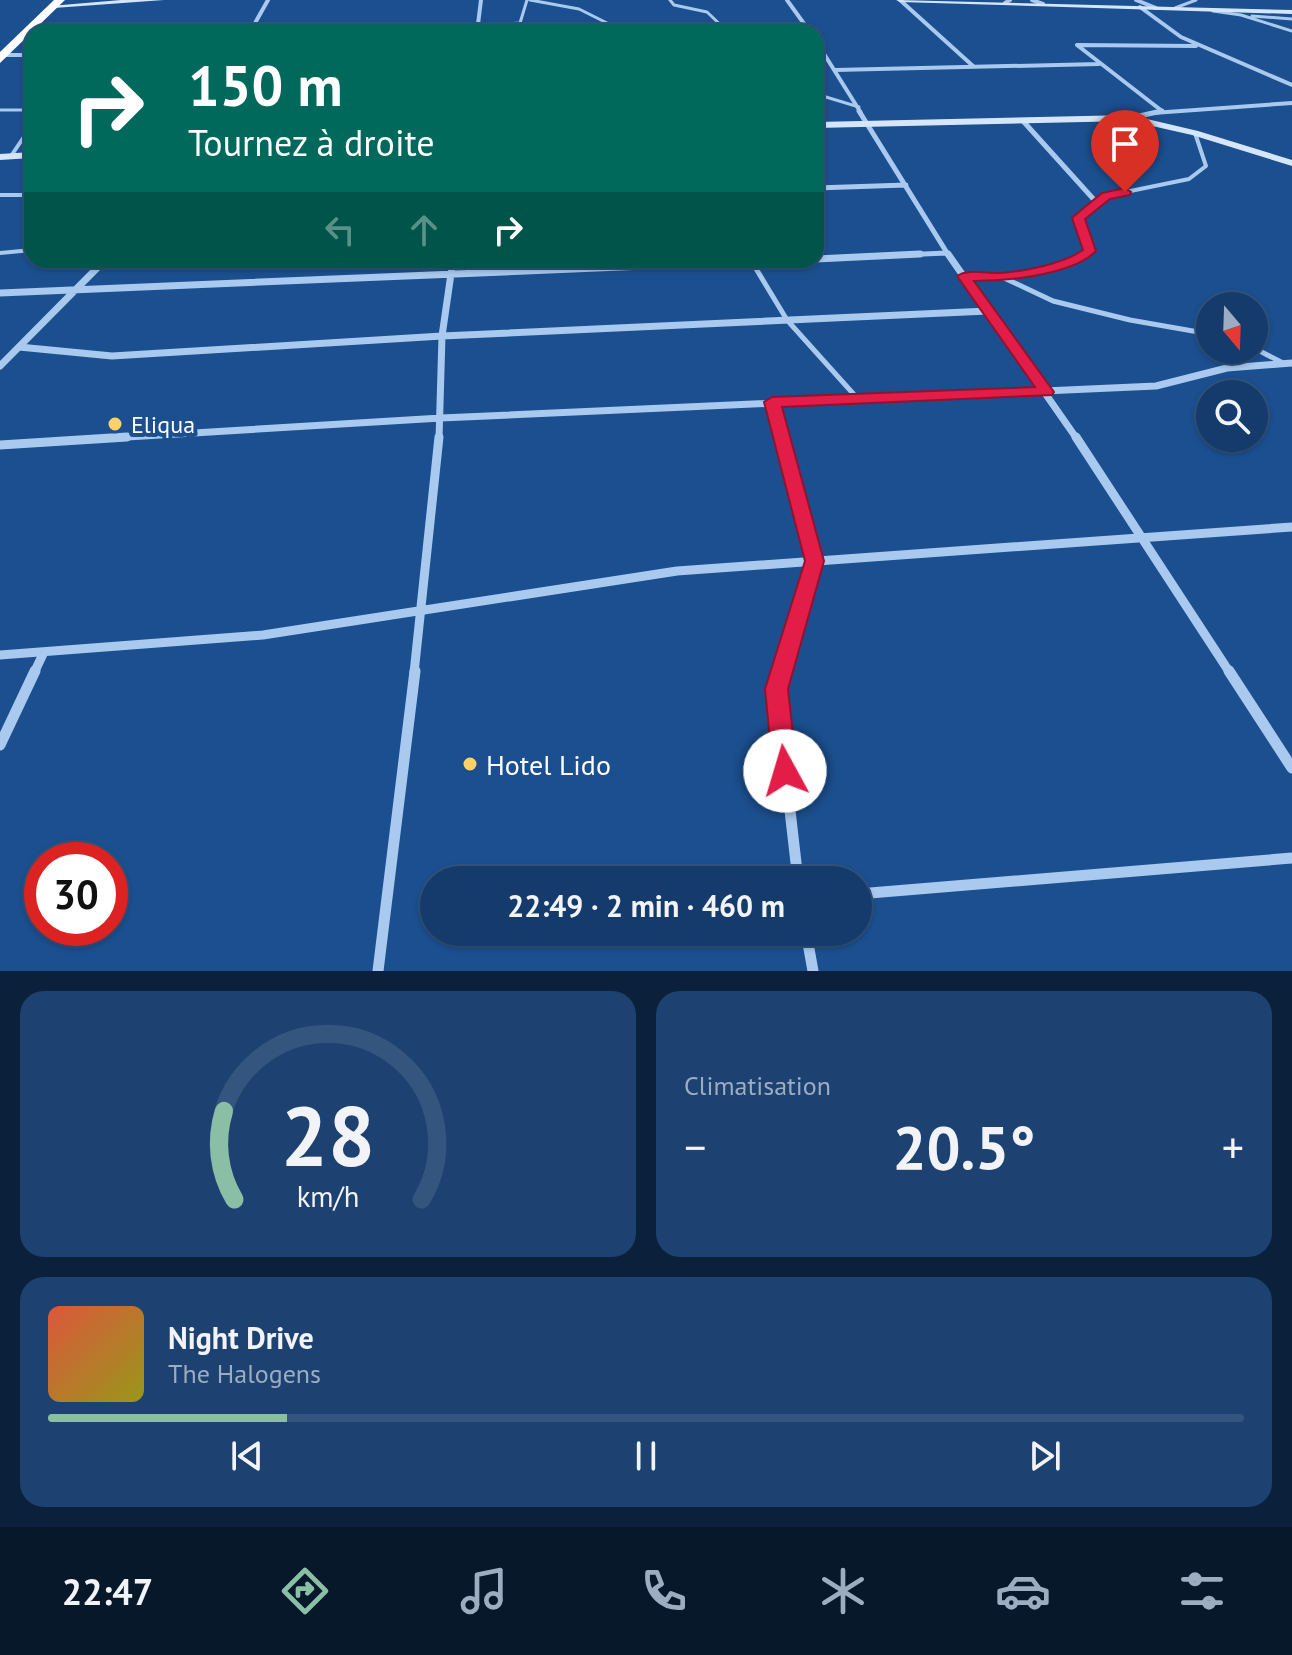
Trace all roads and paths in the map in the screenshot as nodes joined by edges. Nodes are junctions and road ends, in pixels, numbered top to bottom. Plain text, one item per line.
1 (160, 0) edge
2 (268, 0) edge
3 (481, 0) edge
4 (529, 0) edge
5 (670, 0) edge
6 (787, 0) edge
7 (900, 0) edge
8 (1032, 0) edge
9 (1196, 0) edge
10 (1008, 1) edge
11 (57, 3) edge
12 (1043, 4) junction
13 (1138, 4) edge
14 (1175, 8) junction
15 (1201, 9) junction
16 (1292, 12) edge
17 (1241, 15) junction
18 (1292, 19) edge
19 (520, 23) joint
20 (35, 24) edge
21 (254, 24) edge
22 (478, 24) edge
23 (506, 24) edge
24 (609, 24) edge
25 (720, 24) edge
26 (804, 24) edge
27 (1292, 31) edge
28 (24, 34) edge
29 (1201, 46) junction
30 (824, 54) edge
31 (24, 55) edge
32 (1, 56) edge
33 (1099, 64) junction
34 (973, 67) junction
35 (835, 70) junction
36 (1292, 85) edge
37 (824, 96) edge
38 (1292, 103) edge
39 (859, 107) junction
40 (0, 110) edge
41 (24, 110) edge
42 (1162, 111) junction
43 (1130, 118) junction
44 (1023, 121) junction
45 (869, 123) junction
46 (824, 125) edge
47 (1195, 133) junction
48 (24, 135) edge
49 (6, 156) edge
50 (1292, 163) edge
51 (906, 185) junction
52 (824, 188) edge
53 (0, 195) edge
54 (24, 195) edge
55 (1097, 203) junction
56 (24, 251) edge
57 (0, 253) edge
58 (947, 253) junction
59 (824, 259) edge
60 (97, 268) edge
61 (452, 268) edge
62 (574, 268) edge
63 (756, 268) edge
64 (452, 275) junction
65 (964, 276) junction
66 (1002, 277) junction
67 (76, 289) junction
68 (0, 293) edge
69 (988, 311) junction
70 (787, 320) junction
71 (1196, 332) edge
72 (442, 336) junction
73 (19, 347) junction
74 (1268, 355) edge
75 (1281, 362) junction
76 (1292, 363) edge
77 (0, 366) edge
78 (1046, 392) junction
79 (858, 399) junction
80 (772, 402) junction
81 (441, 418) junction
82 (0, 445) edge
83 (1292, 527) edge
84 (1143, 536) junction
85 (814, 561) junction
86 (422, 610) junction
87 (44, 652) junction
88 (0, 655) edge
89 (0, 745) edge
90 (1292, 768) edge
91 (1292, 858) edge
92 (796, 866) edge
93 (872, 893) edge
94 (809, 946) edge
95 (378, 971) edge
96 (813, 971) edge

1 - 11 main road
2 - 21 street
3 - 22 street
4 - 19 lane
4 - 24 lane
5 - 25 lane
6 - 26 street
7 - 10 main road
7 - 34 street
8 - 12 street
9 - 14 lane
10 - 12 main road
11 - 20 highway
12 - 13 main road
13 - 14 main road
13 - 29 street
14 - 15 main road
15 - 16 main road
15 - 17 lane
17 - 18 lane
17 - 27 lane
19 - 23 lane
28 - 32 highway
29 - 33 street
29 - 36 street
30 - 35 street
31 - 32 street
33 - 34 street
33 - 42 street
34 - 35 street
35 - 39 street
37 - 39 lane
38 - 42 street
39 - 45 street
40 - 41 lane
42 - 43 street
43 - 44 main road
43 - 47 main road
44 - 45 main road
44 - 55 street
45 - 46 main road
45 - 51 street
47 - 50 main road
47 - 55 lane
48 - 49 lane
51 - 52 street
51 - 58 street
53 - 54 lane
55 - 66 lane
56 - 57 lane
58 - 59 street
58 - 65 street
60 - 67 street
61 - 64 street
62 - 64 street
63 - 70 lane
64 - 67 street
64 - 72 street
65 - 66 lane
65 - 69 street
66 - 71 lane
67 - 68 street
67 - 73 street
69 - 70 street
69 - 78 street
70 - 72 street
70 - 79 lane
72 - 73 street
72 - 81 street
73 - 77 street
74 - 75 lane
75 - 76 street
75 - 78 street
78 - 79 street
78 - 84 street
79 - 80 street
80 - 81 street
80 - 85 street
81 - 82 street
81 - 86 street
83 - 84 street
84 - 85 street
84 - 90 street
85 - 86 street
85 - 92 street
86 - 87 street
86 - 95 street
87 - 88 street
87 - 89 street
91 - 93 street
94 - 96 street

